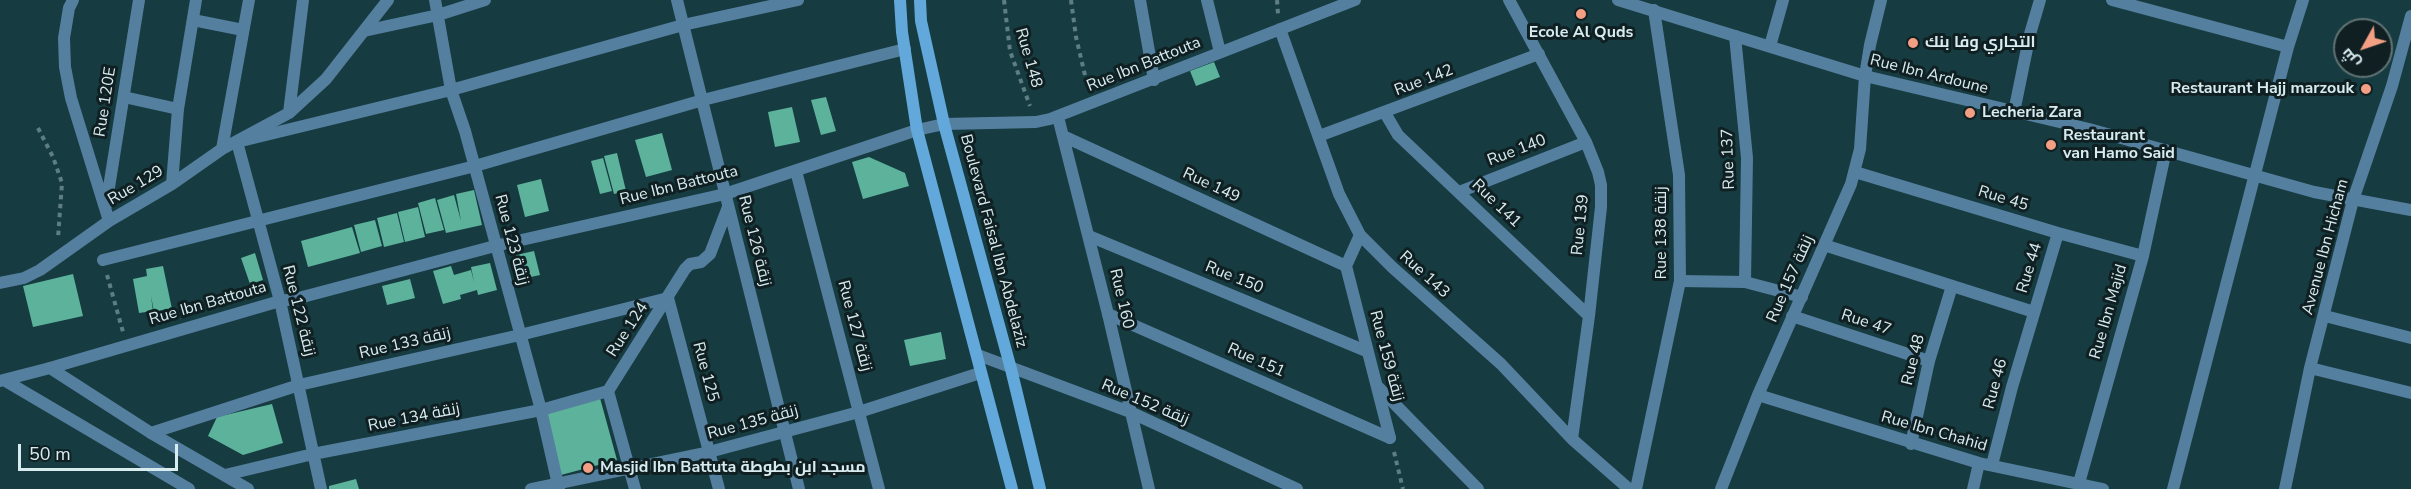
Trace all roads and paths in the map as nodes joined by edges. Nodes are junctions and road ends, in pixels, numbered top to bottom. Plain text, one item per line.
1 (73, 0) edge
2 (139, 0) edge
3 (196, 0) edge
4 (249, 0) edge
5 (303, 0) edge
6 (388, 0) edge
7 (435, 0) edge
8 (485, 0) edge
9 (677, 0) edge
10 (798, 0) edge
11 (900, 0) edge
12 (920, 0) edge
13 (1004, 0) edge
14 (1071, 0) edge
15 (1140, 0) edge
16 (1207, 0) edge
17 (1355, 0) edge
18 (1509, 0) edge
19 (1618, 0) edge
20 (1783, 0) edge
21 (1881, 0) edge
22 (2040, 0) edge
23 (2112, 0) edge
24 (2303, 0) edge
25 (1654, 10) junction
26 (438, 15) junction
27 (2411, 16) edge
28 (193, 20) junction
29 (683, 25) junction
30 (1280, 29) junction
31 (243, 30) junction
32 (364, 31) junction
33 (1735, 36) junction
34 (1770, 46) junction
35 (2288, 47) junction
36 (905, 49) junction
37 (1220, 52) junction
38 (1539, 54) junction
39 (1865, 76) junction
40 (1154, 80) junction
41 (451, 90) junction
42 (124, 97) junction
43 (703, 100) junction
44 (1092, 104) junction
45 (178, 109) junction
46 (289, 112) junction
47 (2014, 112) junction
48 (1385, 113) junction
49 (1058, 117) junction
50 (1036, 122) junction
51 (944, 124) junction
52 (38, 128) dead end
53 (917, 130) junction
54 (1063, 136) junction
55 (1319, 136) junction
56 (237, 142) junction
57 (1586, 142) junction
58 (222, 149) junction
59 (2166, 150) junction
60 (475, 166) junction
61 (796, 171) junction
62 (1855, 172) junction
63 (2255, 174) junction
64 (172, 184) junction
65 (1459, 192) junction
66 (725, 194) junction
67 (2353, 200) junction
68 (728, 207) junction
69 (2411, 210) edge
70 (107, 216) junction
71 (257, 222) junction
72 (2058, 233) junction
73 (1360, 235) junction
74 (1089, 236) junction
75 (1824, 245) junction
76 (495, 246) junction
77 (2143, 256) junction
78 (56, 259) junction
79 (103, 260) joint
80 (1346, 266) junction
81 (1680, 281) junction
82 (1745, 282) junction
83 (0, 283) edge
84 (1952, 285) junction
85 (1802, 297) junction
86 (668, 298) junction
87 (280, 301) junction
88 (2034, 312) junction
89 (1108, 314) junction
90 (1589, 316) junction
91 (1792, 316) junction
92 (2325, 316) junction
93 (520, 335) junction
94 (2411, 338) edge
95 (126, 344) junction
96 (1366, 351) junction
97 (978, 355) junction
98 (1929, 361) junction
99 (50, 368) junction
100 (2310, 368) junction
101 (1011, 369) junction
102 (980, 373) junction
103 (2, 380) edge
104 (299, 385) junction
105 (1378, 387) junction
106 (608, 391) junction
107 (2411, 393) edge
108 (1758, 395) junction
109 (541, 410) junction
110 (859, 411) junction
111 (1130, 412) junction
112 (785, 431) junction
113 (151, 433) junction
114 (1390, 438) junction
115 (1572, 439) junction
116 (1911, 444) junction
117 (709, 452) junction
118 (313, 454) junction
119 (1986, 464) junction
120 (630, 470) junction
121 (225, 475) junction
122 (2079, 483) junction
123 (558, 487) edge
124 (189, 489) edge
125 (248, 489) edge
126 (321, 489) edge
127 (531, 489) edge
128 (635, 489) edge
129 (719, 489) edge
130 (799, 489) edge
131 (879, 489) edge
132 (1012, 489) edge
133 (1040, 489) edge
134 (1149, 489) edge
135 (1297, 489) edge
136 (1403, 489) edge
137 (1478, 489) edge
138 (1629, 489) edge
139 (1636, 489) edge
140 (1721, 489) edge
141 (1973, 489) edge
142 (2103, 489) edge
143 (2173, 489) edge
144 (2285, 489) edge

1 - 70 street
2 - 42 street, Rue 120E
3 - 28 street
4 - 31 street
5 - 46 street
6 - 32 street, Rue 129
7 - 26 street, Rue 123 زنقة
8 - 26 street
9 - 29 street, Rue 126 زنقة
10 - 29 street
11 - 36 main road
12 - 51 main road, Boulevard Faisal Ibn Abdelaziz
13 - 50 path, Rue 148
14 - 44 path
15 - 40 street
16 - 37 street
17 - 30 street, Rue Ibn Battouta
18 - 38 street, Rue 139
19 - 25 street, Rue Ibn Ardoune
20 - 34 street
21 - 39 street, Rue 157 زنقة
22 - 47 street
23 - 35 street
24 - 35 street
25 - 33 street, Rue Ibn Ardoune
25 - 81 street, Rue 138 زنقة
26 - 32 street
26 - 41 street, Rue 123 زنقة
27 - 67 street, Avenue Ibn Hicham
28 - 31 street
28 - 45 street
29 - 41 street
29 - 43 street, Rue 126 زنقة
30 - 37 street, Rue Ibn Battouta
30 - 55 street, Rue 143
31 - 58 street
32 - 46 street, Rue 129
33 - 34 street, Rue Ibn Ardoune
33 - 82 street, Rue 137
34 - 39 street, Rue Ibn Ardoune
35 - 63 street
36 - 43 street
36 - 53 main road
37 - 40 street, Rue Ibn Battouta
38 - 48 street, Rue 142
38 - 57 street, Rue 139
39 - 47 street, Rue Ibn Ardoune
39 - 62 street, Rue 157 زنقة
40 - 44 street, Rue Ibn Battouta
41 - 56 street
41 - 60 street, Rue 123 زنقة
42 - 45 street
42 - 70 street, Rue 120E
43 - 60 street
43 - 66 street, Rue 126 زنقة
44 - 49 street, Rue Ibn Battouta
45 - 64 street
46 - 56 street, Rue 129
47 - 59 street, Rue Ibn Ardoune
48 - 55 street, Rue 142
48 - 65 street, Rue 141
49 - 50 street, Rue Ibn Battouta
49 - 54 street, Rue 160
50 - 51 street, Rue Ibn Battouta
51 - 53 street, Rue Ibn Battouta
51 - 101 main road, Boulevard Faisal Ibn Abdelaziz
52 - 78 path
53 - 61 street, Rue Ibn Battouta
53 - 97 main road
54 - 74 street, Rue 160
54 - 80 street, Rue 149
55 - 73 street, Rue 143
56 - 58 street, Rue 129
56 - 71 street, Rue 122 زنقة
57 - 65 street, Rue 140
57 - 90 street, Rue 139
58 - 64 street, Rue 129
59 - 63 street, Rue Ibn Ardoune
59 - 77 street, Rue Ibn Majid
60 - 71 street
60 - 76 street, Rue 123 زنقة
61 - 66 street, Rue Ibn Battouta
61 - 110 street, Rue 127 زنقة
62 - 72 street, Rue 45
62 - 75 street, Rue 157 زنقة
63 - 67 street, Rue Ibn Ardoune
63 - 143 street
64 - 70 street, Rue 129
65 - 90 street, Rue 141
66 - 68 street, Rue 126 زنقة
66 - 76 street, Rue Ibn Battouta
67 - 69 street, Rue Ibn Ardoune
67 - 92 street, Avenue Ibn Hicham
68 - 86 street, Rue 124
68 - 112 street, Rue 126 زنقة
70 - 78 street, Rue 129
71 - 79 street
71 - 87 street, Rue 122 زنقة
72 - 77 street, Rue 45
72 - 88 street, Rue 44
73 - 80 street
73 - 115 street, Rue 143
74 - 89 street, Rue 160
74 - 96 street, Rue 150
75 - 84 street
75 - 85 street, Rue 157 زنقة
76 - 87 street, Rue Ibn Battouta
76 - 93 street, Rue 123 زنقة
77 - 122 street, Rue Ibn Majid
78 - 83 street, Rue 129
79 - 95 path
80 - 96 street, Rue 159 زنقة
81 - 82 street
81 - 139 street, Rue 138 زنقة
82 - 85 street
84 - 88 street
84 - 98 street, Rue 48
85 - 91 street, Rue 157 زنقة
86 - 93 street, Rue 133 زنقة
86 - 106 street, Rue 124
86 - 117 street, Rue 125
87 - 95 street, Rue Ibn Battouta
87 - 104 street, Rue 122 زنقة
88 - 119 street, Rue 46
89 - 111 street, Rue 160
89 - 114 street, Rue 151
90 - 115 street, Rue 139
91 - 98 street, Rue 47
91 - 108 street, Rue 157 زنقة
92 - 94 street
92 - 100 street, Avenue Ibn Hicham
93 - 104 street, Rue 133 زنقة
93 - 109 street, Rue 123 زنقة
95 - 99 street, Rue Ibn Battouta
96 - 105 street, Rue 159 زنقة
97 - 101 street, Rue 152 زنقة
97 - 102 main road
98 - 116 street, Rue 48
99 - 103 street, Rue Ibn Battouta
99 - 113 street
100 - 107 street
100 - 144 street, Avenue Ibn Hicham
101 - 111 street, Rue 152 زنقة
101 - 133 main road, Boulevard Faisal Ibn Abdelaziz
102 - 110 street, Rue 135 زنقة
102 - 132 main road
103 - 124 street
104 - 113 street, Rue 133 زنقة
104 - 118 street, Rue 122 زنقة
105 - 114 street, Rue 159 زنقة
105 - 137 street
106 - 109 street, Rue 134 زنقة
106 - 120 street
108 - 116 street, Rue Ibn Chahid
108 - 140 street, Rue 157 زنقة
109 - 118 street, Rue 134 زنقة
109 - 123 street, Rue 123 زنقة
110 - 112 street, Rue 135 زنقة
110 - 131 street, Rue 127 زنقة
111 - 134 street, Rue 160
111 - 135 street, Rue 152 زنقة
112 - 117 street, Rue 135 زنقة
112 - 130 street, Rue 126 زنقة
113 - 121 street
114 - 136 path
115 - 138 street, Rue 143
116 - 119 street, Rue Ibn Chahid
117 - 120 street, Rue 135 زنقة
117 - 129 street, Rue 125
118 - 121 street, Rue 134 زنقة
118 - 126 street, Rue 122 زنقة
119 - 122 street, Rue Ibn Chahid
119 - 141 street, Rue 46
120 - 123 street, Rue 135 زنقة
120 - 128 street
121 - 125 street
122 - 142 street, Rue Ibn Chahid
123 - 127 street, Rue 135 زنقة

